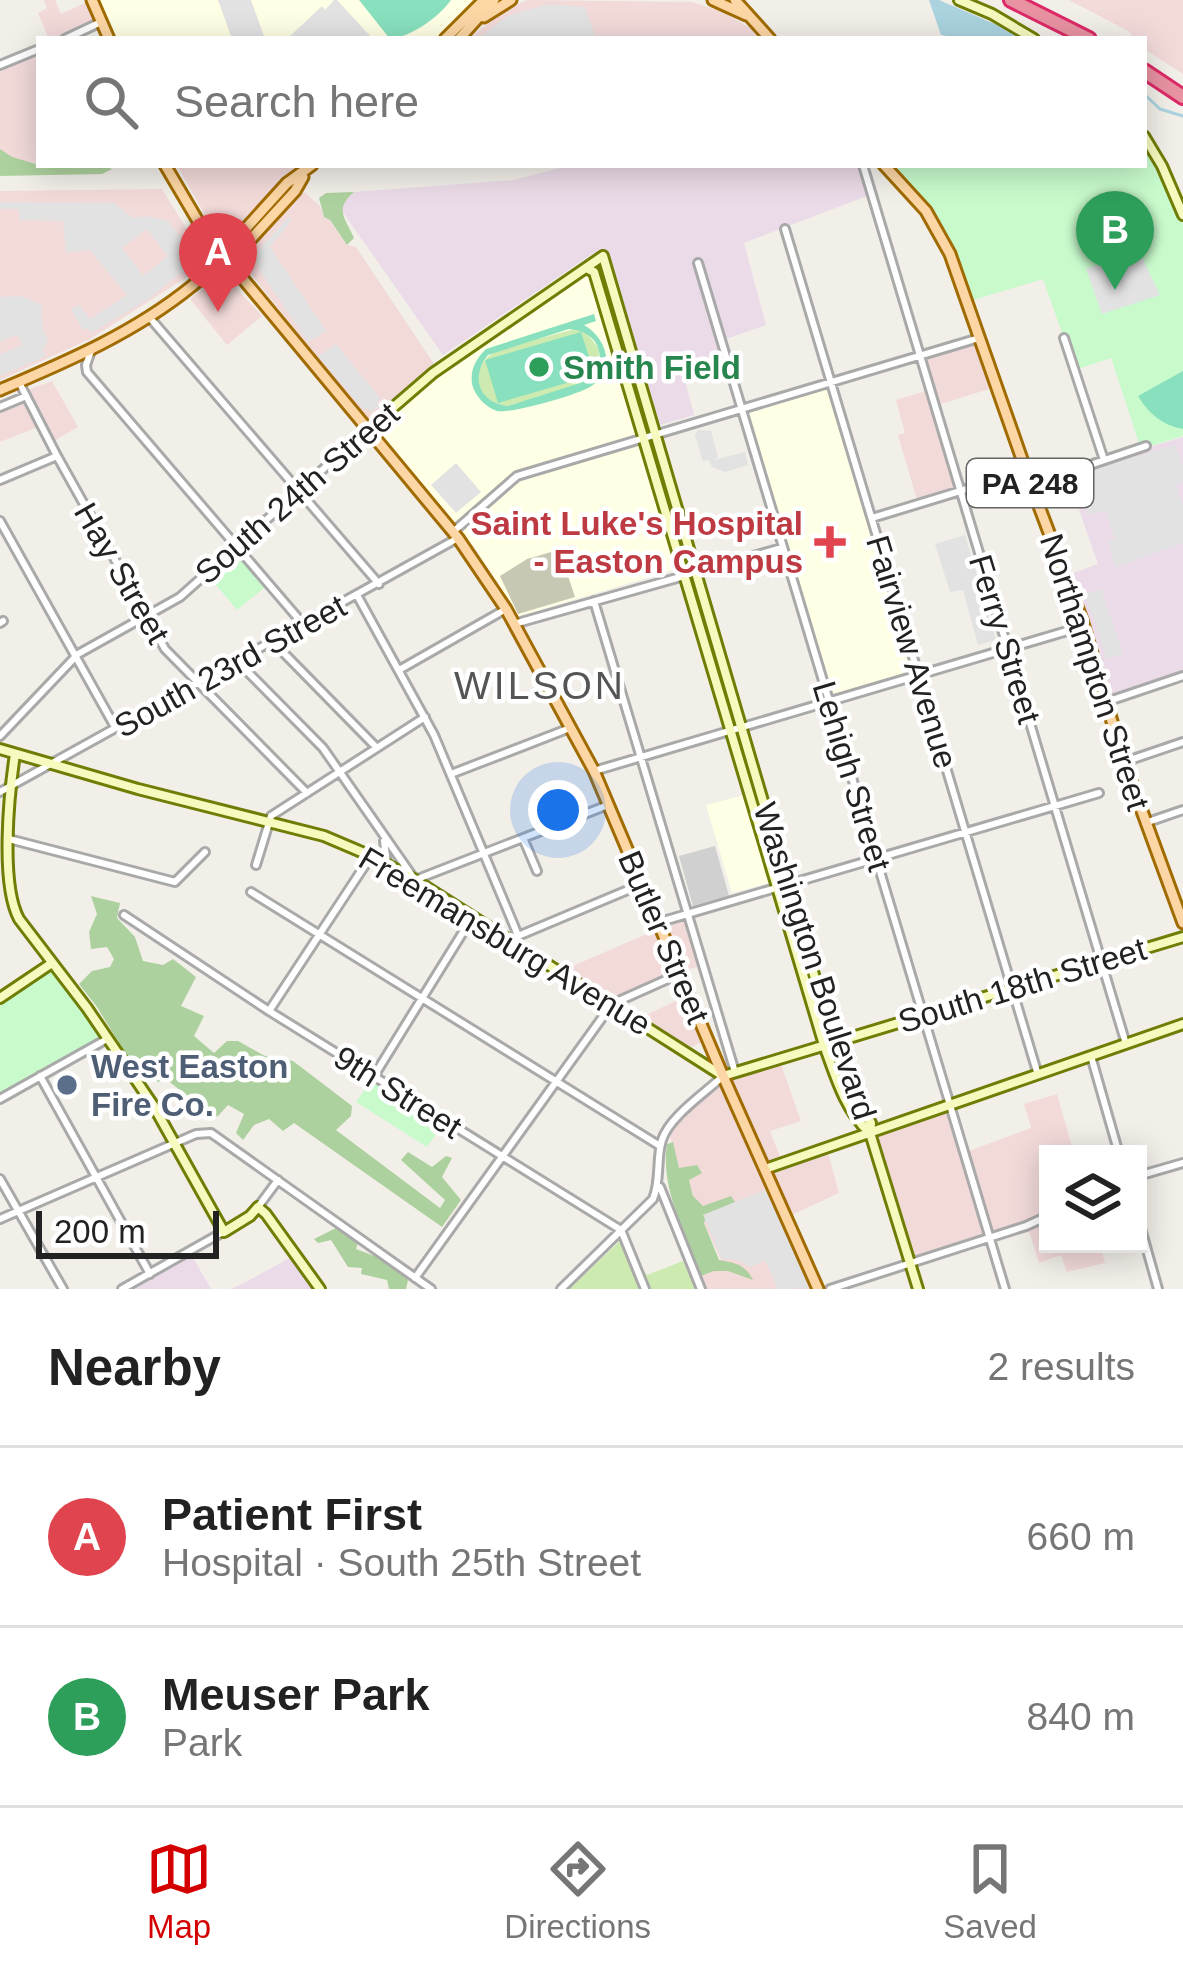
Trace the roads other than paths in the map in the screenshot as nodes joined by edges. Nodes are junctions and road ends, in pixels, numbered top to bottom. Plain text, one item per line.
1 (92, 0) edge
2 (484, 0) edge
3 (494, 0) edge
4 (511, 0) edge
5 (712, 0) edge
6 (735, 0) edge
7 (959, 0) edge
8 (1011, 0) edge
9 (1027, 0) edge
10 (748, 16) junction
11 (101, 22) junction
12 (475, 24) junction
13 (71, 36) edge
14 (108, 36) edge
15 (448, 36) edge
16 (462, 36) edge
17 (767, 36) edge
18 (1029, 36) edge
19 (1083, 36) edge
20 (1098, 36) edge
21 (36, 51) edge
22 (0, 65) edge
23 (1147, 69) edge
24 (1183, 93) edge
25 (1147, 141) edge
26 (167, 168) edge
27 (864, 168) edge
28 (887, 168) edge
29 (308, 169) edge
30 (1183, 215) edge
31 (785, 229) dead end
32 (602, 256) joint
33 (224, 257) junction
34 (698, 263) dead end
35 (585, 268) junction
36 (149, 316) junction
37 (979, 338) junction
38 (1064, 338) dead end
39 (91, 351) junction
40 (920, 356) junction
41 (19, 382) junction
42 (831, 382) junction
43 (0, 390) edge
44 (25, 397) junction
45 (0, 407) edge
46 (742, 409) junction
47 (368, 430) junction
48 (655, 435) junction
49 (644, 438) junction
50 (1146, 446) dead end
51 (56, 456) junction
52 (1104, 460) junction
53 (1026, 471) junction
54 (0, 480) edge
55 (1031, 485) junction
56 (961, 491) junction
57 (298, 492) junction
58 (872, 518) junction
59 (0, 521) edge
60 (8, 534) junction
61 (455, 535) junction
62 (0, 542) edge
63 (236, 545) junction
64 (783, 547) junction
65 (696, 572) junction
66 (685, 575) junction
67 (379, 584) junction
68 (357, 595) junction
69 (594, 602) junction
70 (506, 609) junction
71 (146, 616) junction
72 (303, 624) junction
73 (514, 624) junction
74 (1084, 626) junction
75 (272, 641) junction
76 (1009, 648) junction
77 (76, 656) junction
78 (237, 662) junction
79 (399, 670) junction
80 (919, 675) junction
81 (1183, 676) edge
82 (198, 683) junction
83 (830, 701) junction
84 (1106, 702) junction
85 (425, 717) junction
86 (571, 728) junction
87 (116, 729) junction
88 (736, 729) junction
89 (0, 736) edge
90 (1183, 742) edge
91 (376, 747) junction
92 (0, 749) edge
93 (16, 753) junction
94 (641, 758) junction
95 (1124, 762) junction
96 (53, 764) junction
97 (340, 772) junction
98 (594, 772) junction
99 (451, 774) junction
100 (11, 787) junction
101 (0, 792) edge
102 (307, 793) junction
103 (1100, 793) dead end
104 (608, 805) junction
105 (1056, 806) junction
106 (1183, 809) edge
107 (267, 821) junction
108 (1145, 823) junction
109 (380, 832) junction
110 (965, 832) junction
111 (523, 838) junction
112 (9, 839) junction
113 (205, 852) dead end
114 (483, 853) junction
115 (371, 856) junction
116 (877, 859) junction
117 (387, 864) junction
118 (256, 865) dead end
119 (537, 871) dead end
120 (415, 880) junction
121 (642, 884) junction
122 (783, 886) junction
123 (251, 892) dead end
124 (1180, 906) edge
125 (688, 914) junction
126 (124, 916) dead end
127 (472, 916) junction
128 (658, 922) junction
129 (1183, 922) edge
130 (320, 935) junction
131 (1183, 937) edge
132 (517, 940) junction
133 (1101, 961) junction
134 (52, 964) junction
135 (680, 974) junction
136 (1012, 988) junction
137 (0, 998) edge
138 (423, 999) junction
139 (612, 1004) junction
140 (269, 1011) junction
141 (924, 1015) junction
142 (1183, 1024) edge
143 (108, 1038) junction
144 (829, 1043) junction
145 (1126, 1044) junction
146 (1090, 1056) junction
147 (729, 1074) junction
148 (1038, 1075) junction
149 (40, 1076) junction
150 (374, 1076) junction
151 (556, 1083) junction
152 (0, 1099) edge
153 (950, 1105) junction
154 (870, 1133) junction
155 (175, 1145) junction
156 (1116, 1145) edge
157 (660, 1146) junction
158 (503, 1156) junction
159 (1183, 1163) edge
160 (765, 1169) junction
161 (1147, 1173) edge
162 (97, 1177) junction
163 (0, 1179) edge
164 (278, 1180) junction
165 (658, 1180) junction
166 (258, 1207) junction
167 (18, 1211) junction
168 (0, 1219) edge
169 (1039, 1219) edge
170 (621, 1230) junction
171 (224, 1232) junction
172 (989, 1237) junction
173 (1147, 1248) edge
174 (910, 1263) junction
175 (150, 1274) junction
176 (415, 1277) junction
177 (63, 1289) edge
178 (122, 1289) edge
179 (320, 1289) edge
180 (430, 1289) edge
181 (561, 1289) edge
182 (645, 1289) edge
183 (701, 1289) edge
184 (818, 1289) edge
185 (830, 1289) edge
186 (918, 1289) edge
187 (1005, 1289) edge
188 (1159, 1289) edge

1 - 11 main road
2 - 15 main road
3 - 12 main road
4 - 12 main road
5 - 10 main road
6 - 10 main road
7 - 18 street
8 - 19 highway
9 - 20 highway
10 - 17 main road
11 - 13 street
11 - 14 main road
12 - 16 main road
21 - 22 street
23 - 24 highway
25 - 30 street
26 - 33 main road, Butler Street
27 - 40 street, Ferry Street
28 - 37 main road, Northampton Street / PA 248
29 - 33 main road
31 - 42 street, Fairview Avenue
32 - 35 street, South 24th Street
32 - 48 street, Washington Boulevard
33 - 36 main road
33 - 47 main road, Butler Street
34 - 46 street, Lehigh Street
35 - 47 street, South 24th Street
35 - 49 street, Washington Boulevard
36 - 39 main road
36 - 57 street
37 - 40 street, South 23rd Street
37 - 53 main road, Northampton Street / PA 248
38 - 52 street
39 - 41 main road
39 - 63 street
40 - 42 street, South 23rd Street
40 - 56 street, Ferry Street
41 - 43 main road
41 - 44 street, Hay Street
42 - 46 street, South 23rd Street
42 - 58 street, Fairview Avenue
44 - 45 street
44 - 51 street, Hay Street
46 - 48 street, South 23rd Street
46 - 64 street, Lehigh Street
47 - 57 street, South 24th Street
47 - 61 main road, Butler Street
48 - 49 street, South 23rd Street
48 - 65 street, Washington Boulevard
49 - 61 street, South 23rd Street
49 - 66 street, Washington Boulevard
50 - 52 street
51 - 54 street
51 - 71 street, Hay Street
52 - 55 street
53 - 55 main road, Northampton Street / PA 248
53 - 56 street
55 - 74 main road, Northampton Street / PA 248
56 - 58 street
56 - 76 street, Ferry Street
57 - 63 street, South 24th Street
57 - 67 street
58 - 80 street, Fairview Avenue
59 - 60 street
60 - 62 street
60 - 77 street
61 - 67 street, South 23rd Street
61 - 70 main road, Butler Street
63 - 71 street, South 24th Street
63 - 72 street
64 - 65 street
64 - 83 street, Lehigh Street
65 - 66 street
65 - 88 street, Washington Boulevard
66 - 69 street
66 - 88 street, Washington Boulevard
67 - 68 street, South 23rd Street
68 - 72 street, South 23rd Street
68 - 79 street
69 - 73 street
69 - 94 street
70 - 73 main road, Butler Street
70 - 79 street
71 - 77 street, South 24th Street
71 - 82 street, Hay Street
72 - 75 street, South 23rd Street
73 - 86 main road, Butler Street
74 - 76 street
74 - 84 main road, Northampton Street / PA 248
75 - 78 street, South 23rd Street
75 - 91 street
76 - 80 street
76 - 105 street, Ferry Street
77 - 87 street
77 - 89 street, South 24th Street
78 - 82 street, South 23rd Street
78 - 97 street
79 - 85 street
80 - 83 street
80 - 110 street, Fairview Avenue
81 - 84 street
82 - 87 street, South 23rd Street
82 - 102 street, Hay Street
83 - 88 street
83 - 116 street, Lehigh Street
84 - 95 main road, Northampton Street / PA 248
85 - 91 street
85 - 99 street
86 - 98 main road, Butler Street
86 - 99 street
87 - 96 street, South 23rd Street
88 - 94 street
88 - 122 street, Washington Boulevard
90 - 95 street
91 - 97 street
92 - 93 street, Freemansburg Avenue
93 - 96 street, Freemansburg Avenue
93 - 100 street
94 - 98 street
94 - 125 street
95 - 108 main road, Northampton Street / PA 248
96 - 100 street, South 23rd Street
96 - 107 street, Freemansburg Avenue
97 - 102 street
97 - 109 street
98 - 104 main road, Butler Street
99 - 114 street
100 - 101 street, South 23rd Street
100 - 112 street
102 - 107 street
103 - 105 street
104 - 111 street
104 - 121 main road, Butler Street
105 - 110 street
105 - 133 street, Ferry Street
106 - 108 street
107 - 115 street, Freemansburg Avenue
107 - 118 street
108 - 124 main road, Northampton Street / PA 248
109 - 117 street
109 - 120 street
110 - 116 street
110 - 136 street, Fairview Avenue
111 - 114 street
111 - 119 street
112 - 113 street
112 - 134 street
114 - 120 street
114 - 132 street
115 - 117 street, Freemansburg Avenue
115 - 130 street
116 - 122 street
116 - 141 street, Lehigh Street
117 - 120 street, Freemansburg Avenue
120 - 127 street, Freemansburg Avenue
121 - 128 main road, Butler Street
121 - 132 street
122 - 125 street
122 - 144 street, Washington Boulevard
123 - 130 street
124 - 129 main road, Northampton Street / PA 248
125 - 128 street
125 - 147 street
126 - 140 street, 9th Street
127 - 132 street, Freemansburg Avenue
127 - 138 street
128 - 135 main road, Butler Street
130 - 138 street
130 - 140 street
131 - 133 street, South 18th Street
132 - 139 street, Freemansburg Avenue
133 - 136 street, South 18th Street
133 - 145 street, Ferry Street
134 - 137 street
134 - 143 street
135 - 139 street
135 - 147 main road, Butler Street
136 - 141 street, South 18th Street
136 - 148 street, Fairview Avenue
138 - 150 street
138 - 151 street
139 - 147 street, Freemansburg Avenue
139 - 151 street
140 - 150 street, 9th Street
141 - 144 street, South 18th Street
141 - 153 street, Lehigh Street
142 - 145 street
143 - 149 street
143 - 155 street
144 - 147 street, South 18th Street
144 - 154 street, Washington Boulevard
145 - 146 street
146 - 148 street
146 - 156 street
147 - 157 street
147 - 160 main road, Butler Street
148 - 153 street
149 - 152 street
149 - 162 street
150 - 158 street, 9th Street
151 - 157 street
151 - 158 street
153 - 154 street
153 - 172 street, Lehigh Street
154 - 160 street
154 - 174 street, Washington Boulevard
155 - 162 street
155 - 164 street
155 - 171 street
157 - 165 street
158 - 170 street, 9th Street
158 - 176 street
159 - 161 street
160 - 184 main road, Butler Street
162 - 167 street
162 - 175 street
163 - 167 street
164 - 166 street
164 - 176 street
165 - 170 street
165 - 183 street
166 - 171 street
166 - 179 street
167 - 168 street
167 - 177 street
169 - 172 street
170 - 181 street
170 - 182 street
171 - 175 street
172 - 174 street
172 - 187 street, Lehigh Street
173 - 188 street
174 - 185 street
174 - 186 street, Washington Boulevard
175 - 178 street
176 - 180 street

